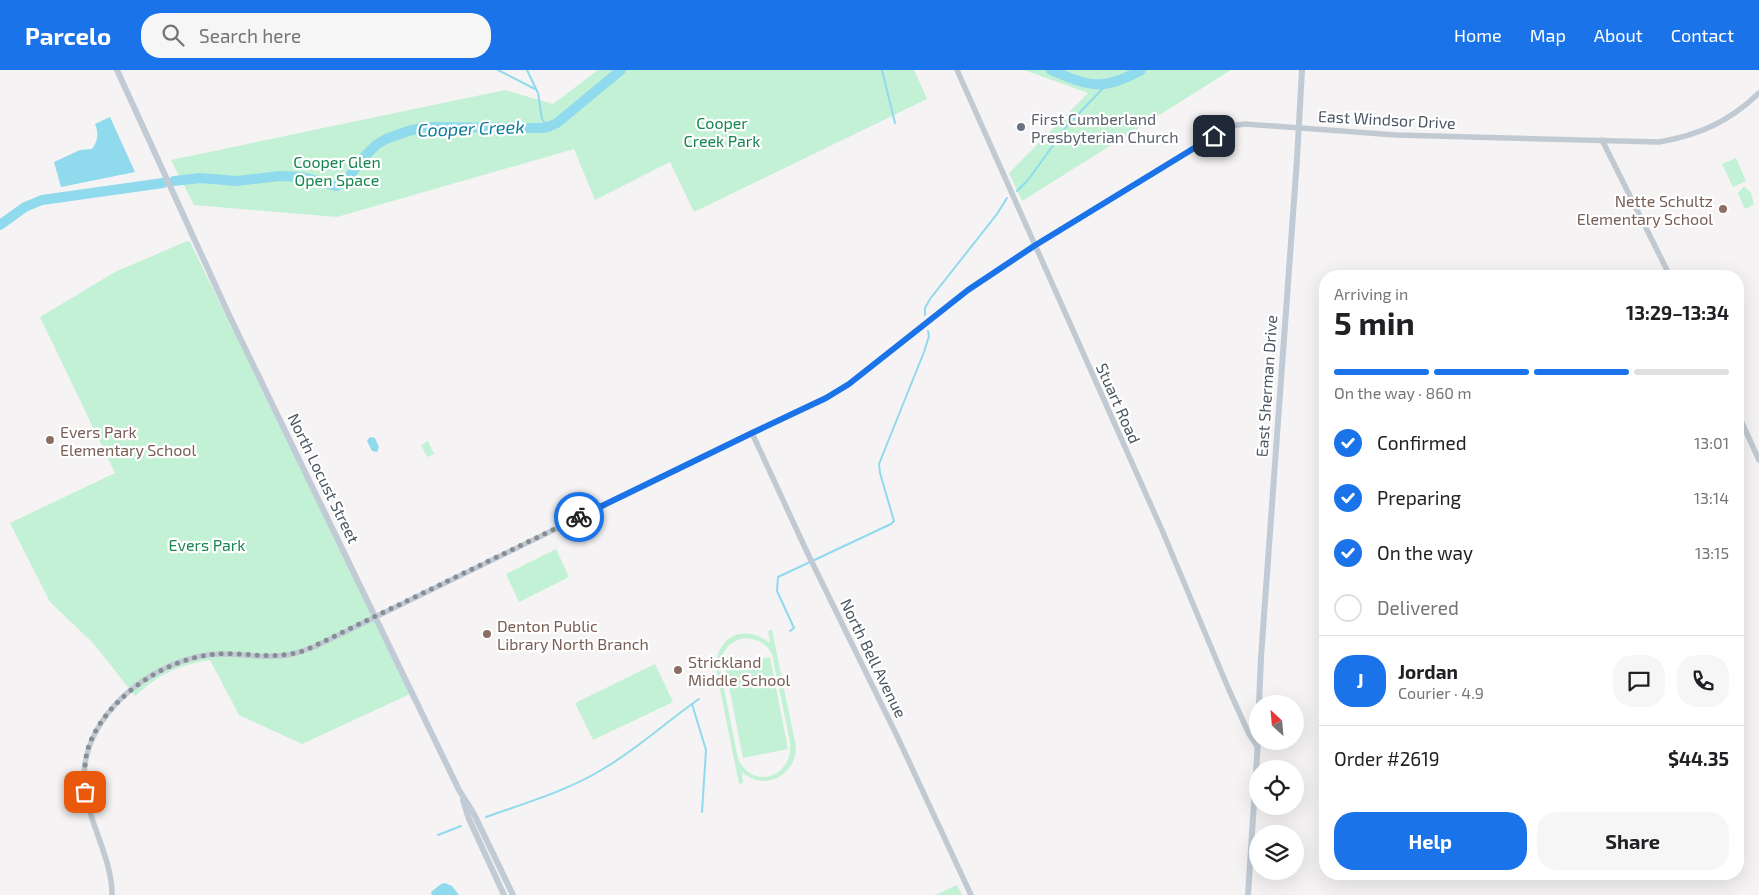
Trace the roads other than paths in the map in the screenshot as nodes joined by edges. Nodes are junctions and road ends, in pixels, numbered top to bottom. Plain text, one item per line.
1 (117, 70) edge
2 (957, 70) edge
3 (1302, 70) edge
4 (1759, 93) edge
5 (1298, 128) junction
6 (1602, 140) junction
7 (1034, 246) junction
8 (1667, 270) edge
9 (1744, 427) edge
10 (752, 433) junction
11 (1759, 460) edge
12 (376, 615) junction
13 (1259, 695) edge
14 (1249, 734) edge
15 (1258, 750) edge
16 (459, 790) junction
17 (112, 895) edge
18 (504, 895) edge
19 (513, 895) edge
20 (971, 895) edge
21 (1248, 895) edge

1 - 12 main road, North Locust Street
2 - 7 street, Stuart Road
3 - 5 main road, East Sherman Drive
4 - 6 street, East Windsor Drive
5 - 6 street, East Windsor Drive
5 - 7 street, East Windsor Drive
5 - 13 main road, East Sherman Drive
6 - 8 street
7 - 10 street, East Windsor Drive
7 - 14 street, Stuart Road
9 - 11 street
10 - 12 street, East Windsor Drive
10 - 20 street, North Bell Avenue
12 - 16 main road, North Locust Street
12 - 17 street, East Windsor Drive
15 - 21 main road
16 - 18 main road
16 - 19 main road, North Locust Street

